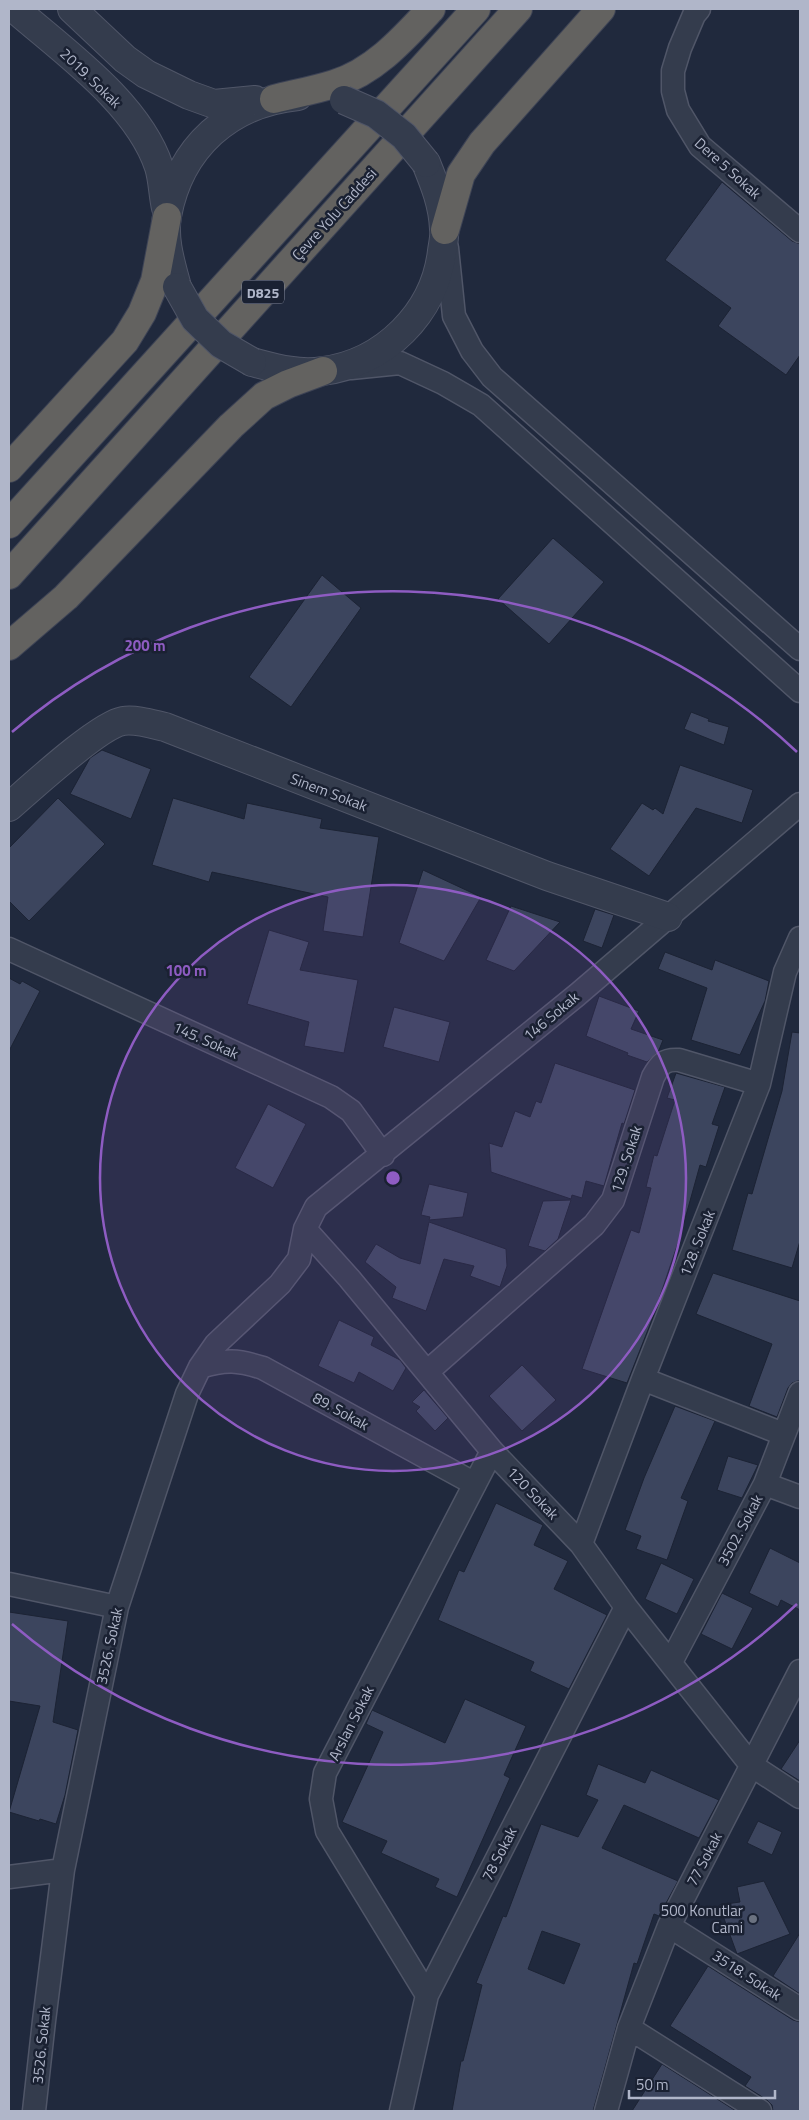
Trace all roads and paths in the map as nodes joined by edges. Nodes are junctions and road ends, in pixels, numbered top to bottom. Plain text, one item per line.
1 (15, 9) edge
2 (72, 9) edge
3 (431, 9) edge
4 (476, 9) edge
5 (518, 9) edge
6 (528, 9) edge
7 (601, 9) edge
8 (699, 9) edge
9 (274, 98) junction
10 (422, 115) junction
11 (167, 217) junction
12 (445, 230) junction
13 (800, 231) edge
14 (323, 372) junction
15 (9, 468) edge
16 (9, 524) edge
17 (9, 575) edge
18 (9, 646) edge
19 (800, 649) edge
20 (800, 690) edge
21 (800, 804) edge
22 (9, 807) edge
23 (668, 917) junction
24 (800, 938) edge
25 (9, 950) edge
26 (760, 1084) junction
27 (384, 1155) junction
28 (305, 1229) junction
29 (200, 1367) junction
30 (427, 1372) junction
31 (643, 1379) junction
32 (800, 1393) edge
33 (783, 1434) junction
34 (492, 1451) junction
35 (475, 1484) junction
36 (764, 1484) junction
37 (800, 1497) edge
38 (581, 1544) junction
39 (9, 1584) edge
40 (117, 1607) junction
41 (626, 1607) junction
42 (671, 1662) junction
43 (800, 1673) edge
44 (751, 1765) junction
45 (800, 1797) edge
46 (63, 1870) junction
47 (9, 1877) edge
48 (669, 1926) junction
49 (427, 1994) junction
50 (800, 2009) edge
51 (629, 2028) junction
52 (34, 2111) edge
53 (401, 2111) edge
54 (606, 2111) edge
55 (760, 2111) edge

1 - 11 street, 2019. Sokak
2 - 9 street
3 - 9 highway
4 - 16 highway, D825
5 - 10 highway, Çevre Yolu Caddesi / D825
6 - 10 highway
7 - 12 highway
8 - 13 street, Dere 5 Sokak
9 - 11 street
9 - 12 street, bridge
10 - 17 highway, Çevre Yolu Caddesi / D825
11 - 14 street, bridge
11 - 15 highway
12 - 14 street
12 - 19 street
14 - 18 highway
14 - 20 street
21 - 23 street, 146 Sokak
22 - 23 street, Sinem Sokak
23 - 27 street, 146 Sokak
24 - 26 street, 128. Sokak
25 - 27 street, 145. Sokak
26 - 30 street, 129. Sokak
26 - 31 street, 128. Sokak
27 - 28 street, 146 Sokak
28 - 29 street, 3526. Sokak
28 - 30 street, 120 Sokak
29 - 35 street, 89. Sokak
29 - 40 street, 3526. Sokak
30 - 34 street, 120 Sokak
31 - 33 street
31 - 38 street, 128. Sokak
32 - 33 street, 3502. Sokak
33 - 36 street, 3502. Sokak
34 - 35 street, Arslan Sokak
34 - 38 street, 120 Sokak
35 - 49 street, Arslan Sokak
36 - 37 street
36 - 42 street, 3502. Sokak
38 - 41 street, 120 Sokak
39 - 40 street
40 - 46 street, 3526. Sokak
41 - 42 street, 120 Sokak
41 - 49 street, 78 Sokak
42 - 44 street, 120 Sokak
43 - 44 street, 77 Sokak
44 - 45 street, 120 Sokak
44 - 48 street, 77 Sokak
46 - 47 street
46 - 52 street, 3526. Sokak
48 - 50 street, 3518. Sokak
48 - 51 street, 77 Sokak
49 - 53 street, 78 Sokak
51 - 54 street, 77 Sokak
51 - 55 street

